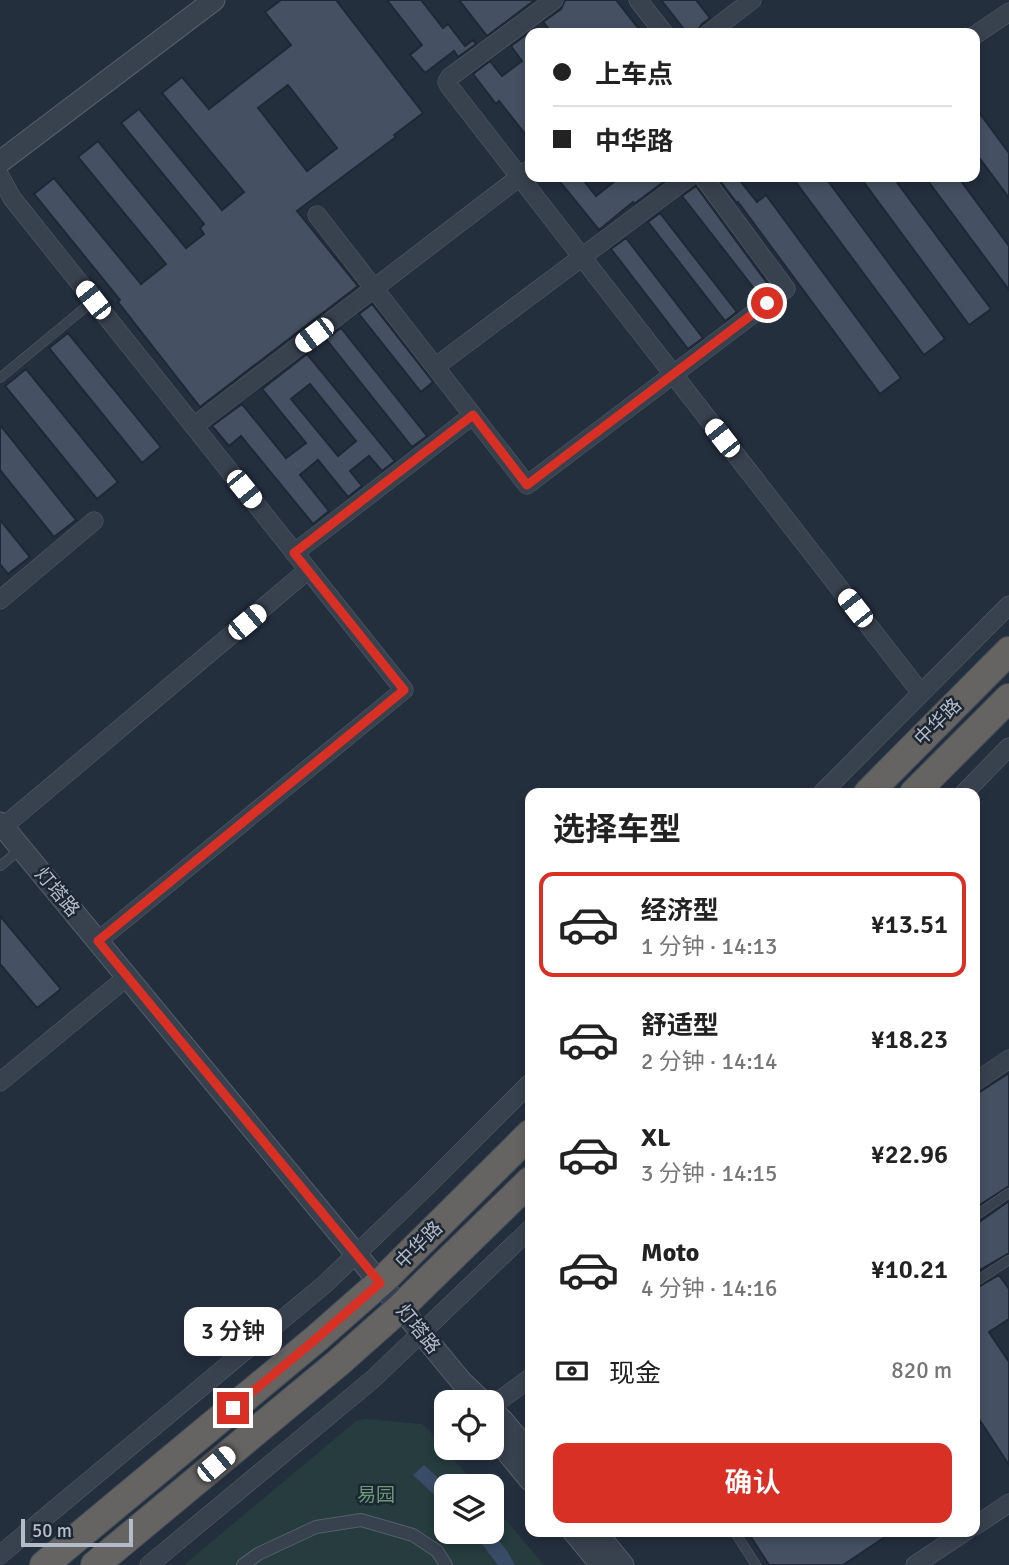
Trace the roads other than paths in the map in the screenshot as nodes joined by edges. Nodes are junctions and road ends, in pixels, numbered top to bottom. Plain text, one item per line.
1 (214, 0) edge
2 (554, 0) edge
3 (638, 0) edge
4 (752, 0) edge
5 (1009, 12) edge
6 (660, 28) edge
7 (716, 28) edge
8 (980, 32) edge
9 (0, 162) edge
10 (525, 173) edge
11 (0, 176) edge
12 (531, 182) edge
13 (682, 182) edge
14 (707, 182) edge
15 (317, 215) dead end
16 (582, 257) junction
17 (374, 289) junction
18 (93, 300) junction
19 (435, 367) junction
20 (673, 374) junction
21 (0, 378) edge
22 (473, 415) junction
23 (194, 426) junction
24 (94, 522) dead end
25 (294, 553) junction
26 (308, 570) junction
27 (0, 600) edge
28 (1009, 605) edge
29 (1009, 651) edge
30 (922, 693) junction
31 (1009, 698) edge
32 (1009, 747) edge
33 (827, 788) edge
34 (873, 788) edge
35 (920, 788) edge
36 (969, 788) edge
37 (2, 825) edge
38 (21, 849) junction
39 (0, 866) edge
40 (98, 941) junction
41 (127, 977) junction
42 (1009, 1059) edge
43 (980, 1079) edge
44 (0, 1082) edge
45 (525, 1088) edge
46 (525, 1139) edge
47 (525, 1186) edge
48 (1009, 1193) edge
49 (980, 1213) edge
50 (525, 1234) edge
51 (356, 1254) junction
52 (1009, 1260) edge
53 (980, 1279) edge
54 (380, 1283) junction
55 (400, 1308) junction
56 (421, 1334) junction
57 (461, 1381) junction
58 (525, 1382) edge
59 (466, 1390) edge
60 (470, 1390) edge
61 (504, 1399) edge
62 (504, 1422) edge
63 (525, 1447) edge
64 (504, 1449) edge
65 (525, 1474) edge
66 (1009, 1503) edge
67 (980, 1523) edge
68 (578, 1537) edge
69 (600, 1537) edge
70 (738, 1537) edge
71 (957, 1537) edge
72 (0, 1555) edge
73 (44, 1565) edge
74 (95, 1565) edge
75 (149, 1565) edge
76 (243, 1565) edge
77 (446, 1565) edge
78 (601, 1565) edge
79 (623, 1565) edge
80 (756, 1565) edge
81 (915, 1565) edge

1 - 9 street
2 - 10 street
3 - 6 street
4 - 7 street
5 - 8 street
10 - 17 street
11 - 18 street
12 - 16 street
13 - 16 street
14 - 20 street
15 - 17 street
16 - 19 street
16 - 20 street
17 - 19 street
17 - 23 street
18 - 21 lane
18 - 23 street
19 - 22 street
20 - 22 street
20 - 30 street
22 - 25 street
23 - 25 street
24 - 27 street
25 - 26 street
26 - 37 street
26 - 40 street
28 - 30 street
29 - 34 highway, 中华路
30 - 33 street
31 - 35 highway, 中华路
32 - 36 street
37 - 38 street, 灯塔路
38 - 39 lane
38 - 40 street, 灯塔路
40 - 41 street, 灯塔路
41 - 44 street
41 - 51 street, 灯塔路
42 - 43 street
45 - 51 street
46 - 54 highway, 中华路
47 - 55 highway, 中华路
48 - 49 lane
50 - 56 street
51 - 54 street, 灯塔路
51 - 72 street
52 - 53 lane
54 - 55 street, 灯塔路
54 - 73 highway, 中华路
55 - 56 street, 灯塔路
55 - 74 highway, 中华路
56 - 57 street, 灯塔路
56 - 75 street
57 - 59 street, 灯塔路
57 - 60 street, 灯塔路
58 - 61 street
62 - 63 street
64 - 65 street
66 - 67 street
68 - 78 street
69 - 79 street
70 - 80 lane
71 - 81 street
76 - 77 street

